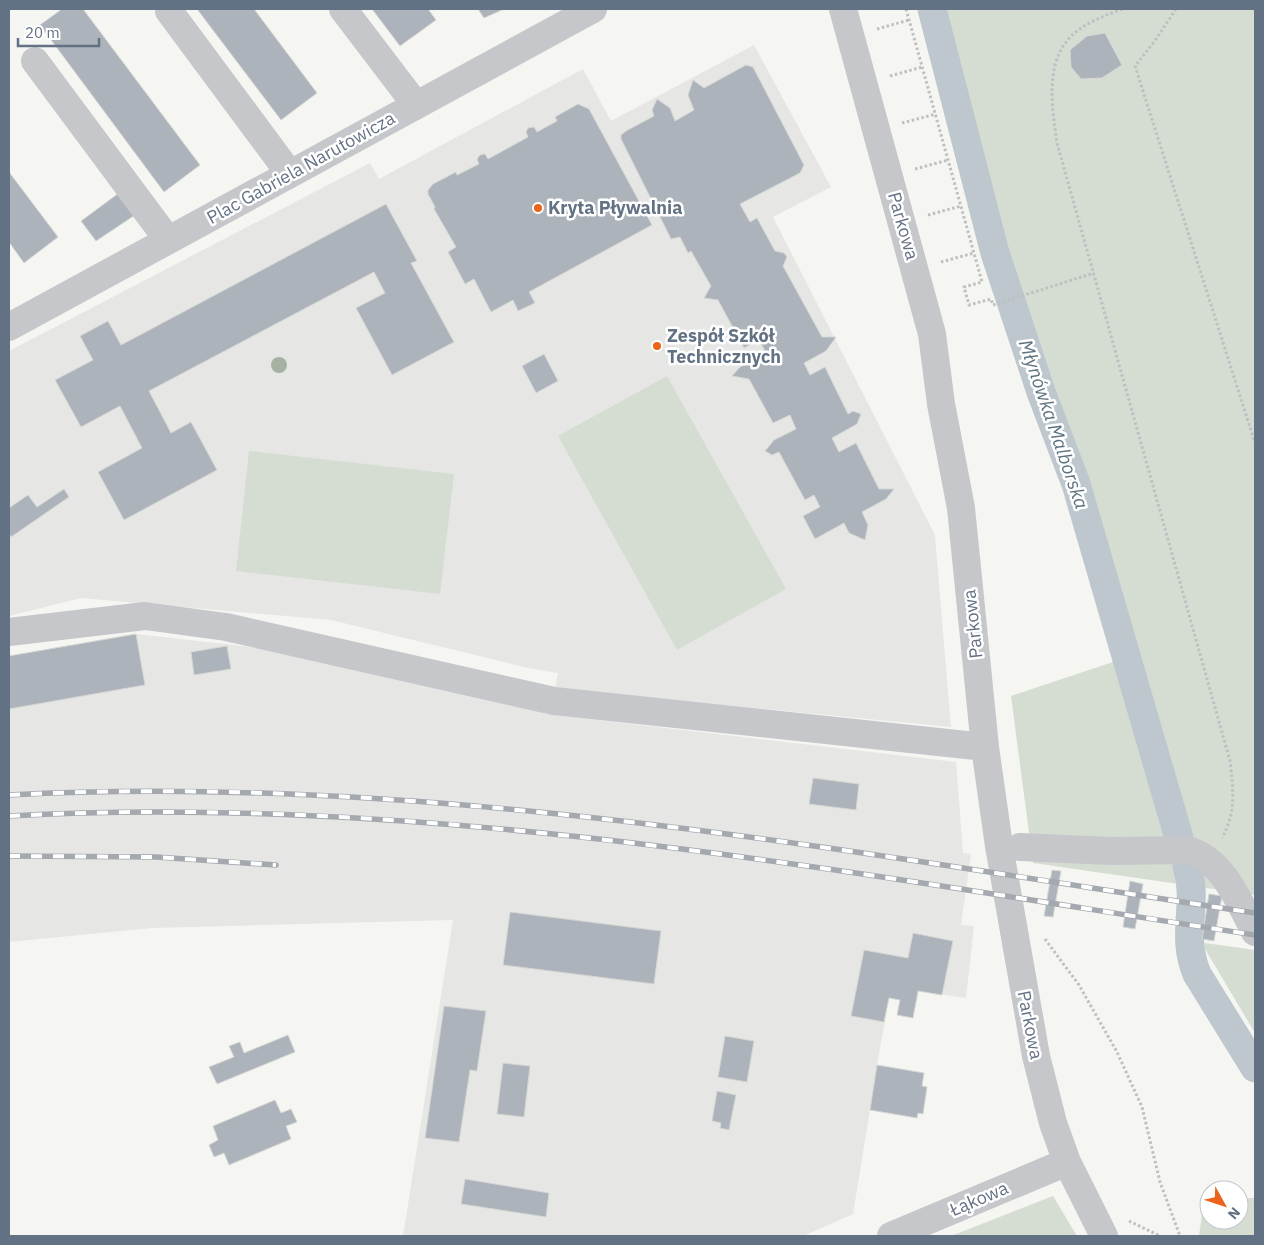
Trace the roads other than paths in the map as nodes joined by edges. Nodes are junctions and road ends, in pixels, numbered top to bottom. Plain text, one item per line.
1 (343, 9) edge
2 (843, 9) edge
3 (169, 11) dead end
4 (575, 13) edge
5 (35, 62) dead end
6 (416, 105) junction
7 (290, 174) junction
8 (168, 240) junction
9 (9, 327) edge
10 (9, 632) edge
11 (985, 747) junction
12 (1020, 847) dead end
13 (1255, 932) edge
14 (1067, 1162) junction
15 (891, 1236) edge
16 (1104, 1236) edge

1 - 6 street
2 - 11 street, Parkowa
3 - 7 street
4 - 6 street, Plac Gabriela Narutowicza
5 - 8 street
6 - 7 street, Plac Gabriela Narutowicza
7 - 8 street, Plac Gabriela Narutowicza
8 - 9 street, Plac Gabriela Narutowicza
10 - 11 street
11 - 14 street, Parkowa
12 - 13 street
14 - 15 street, Łąkowa
14 - 16 street, Parkowa

